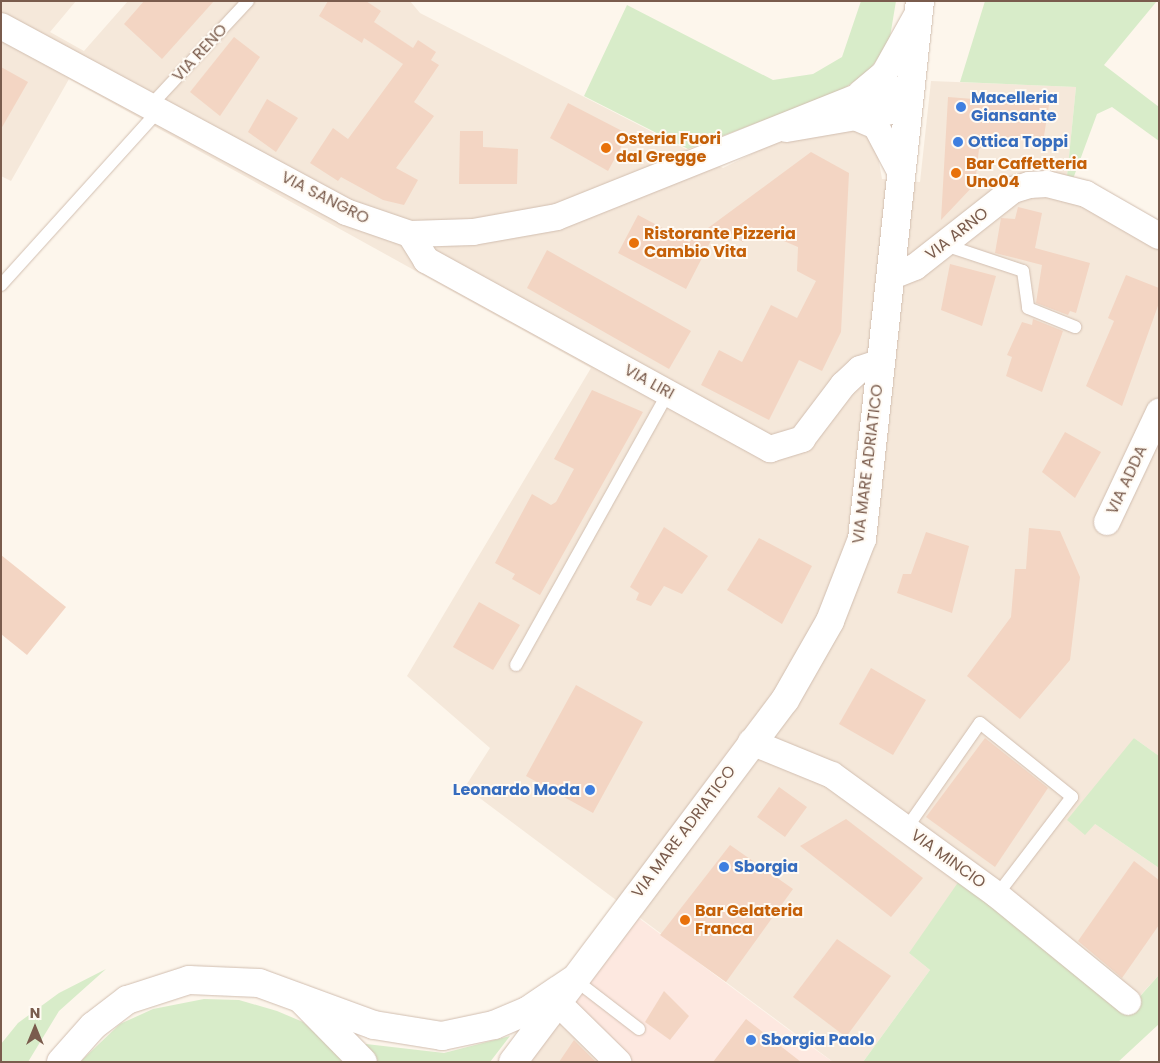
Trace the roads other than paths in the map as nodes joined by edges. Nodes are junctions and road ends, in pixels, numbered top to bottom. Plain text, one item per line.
1 (248, 1) edge
2 (919, 6) edge
3 (1, 26) edge
4 (910, 91) junction
5 (155, 107) junction
6 (855, 108) junction
7 (901, 173) junction
8 (410, 234) junction
9 (1159, 236) edge
10 (945, 245) junction
11 (890, 277) junction
12 (1, 284) edge
13 (1075, 327) dead end
14 (881, 362) junction
15 (668, 393) junction
16 (1159, 412) edge
17 (1107, 522) dead end
18 (516, 665) dead end
19 (752, 742) junction
20 (906, 829) junction
21 (997, 895) junction
22 (574, 979) junction
23 (296, 995) junction
24 (557, 1002) junction
25 (1128, 1002) dead end
26 (639, 1029) dead end
27 (61, 1062) edge
28 (363, 1062) edge
29 (513, 1062) edge
30 (618, 1062) edge

1 - 5 lane, VIA RENO
2 - 4 main road, VIA MARE ADRIATICO
2 - 6 street, VIA SANGRO
3 - 5 street, VIA SANGRO
4 - 6 street, VIA SANGRO
4 - 7 main road, VIA MARE ADRIATICO
5 - 8 street, VIA SANGRO
5 - 12 lane, VIA RENO
6 - 7 street
6 - 8 street, VIA SANGRO
7 - 11 main road, VIA MARE ADRIATICO
8 - 15 street, VIA LIRI
9 - 10 street, VIA ARNO
10 - 11 street, VIA ARNO
10 - 13 lane
11 - 14 main road, VIA MARE ADRIATICO
14 - 15 street, VIA LIRI
14 - 19 main road, VIA MARE ADRIATICO
15 - 18 lane
16 - 17 street, VIA ADDA
19 - 20 street, VIA MINCIO
19 - 22 main road, VIA MARE ADRIATICO
20 - 21 street, VIA MINCIO
20 - 21 lane
21 - 25 street, VIA MINCIO
22 - 23 main road
22 - 24 main road, VIA MARE ADRIATICO
22 - 26 lane
23 - 27 main road
23 - 28 main road
24 - 29 main road, VIA MARE ADRIATICO
24 - 30 street

